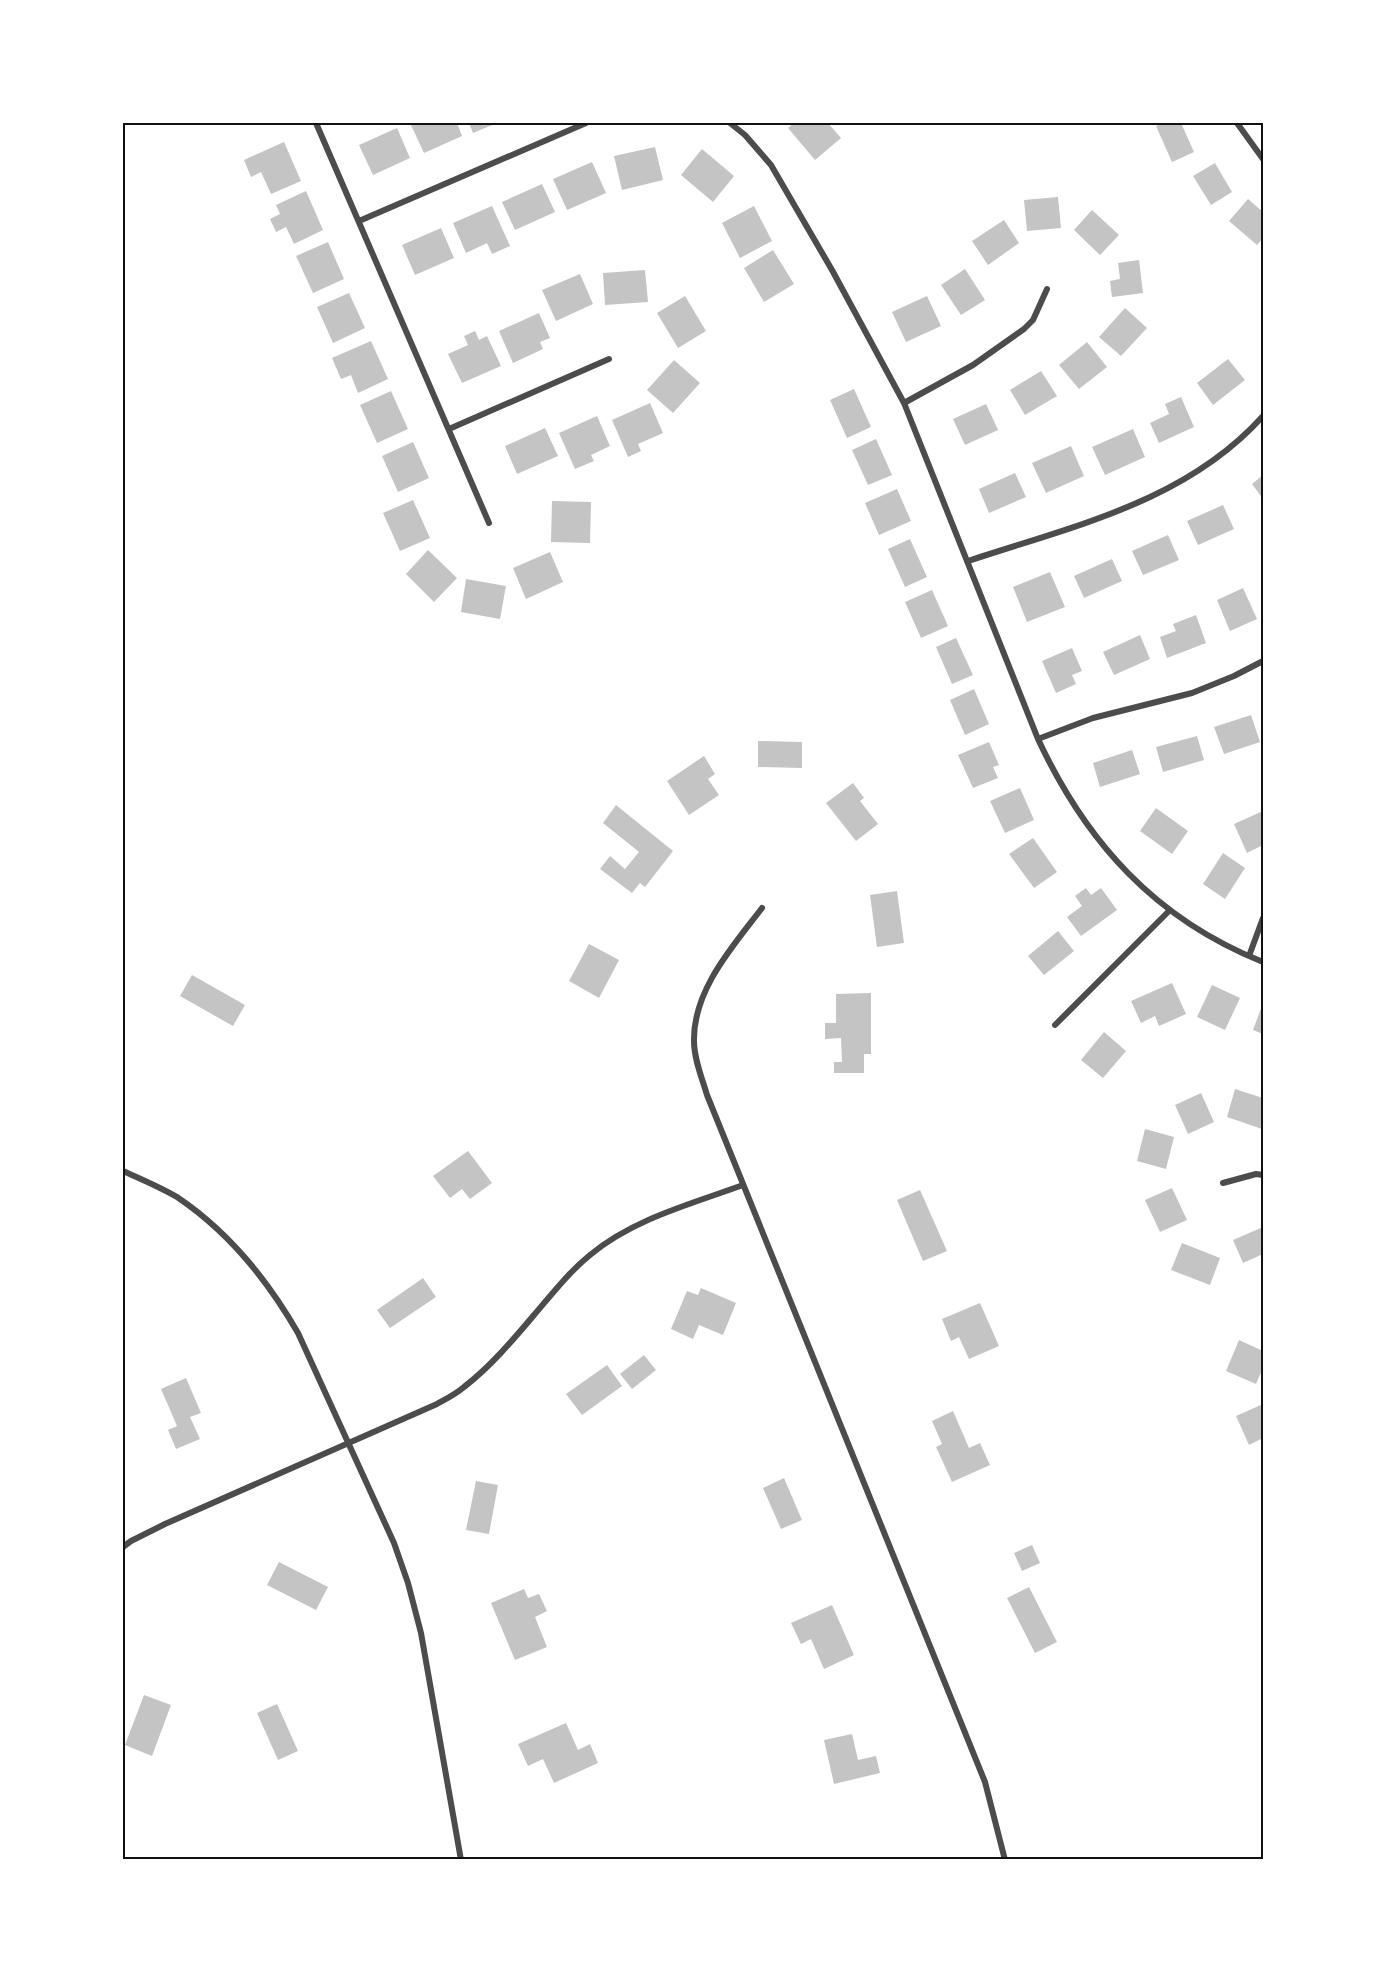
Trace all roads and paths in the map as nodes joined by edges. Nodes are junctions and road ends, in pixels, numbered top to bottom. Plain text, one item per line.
1 (316, 123) edge
2 (586, 123) edge
3 (730, 123) edge
4 (1237, 123) edge
5 (1263, 159) edge
6 (359, 221) junction
7 (1047, 289) dead end
8 (609, 359) dead end
9 (904, 403) junction
10 (1263, 416) edge
11 (449, 429) junction
12 (489, 523) dead end
13 (968, 561) junction
14 (1263, 661) edge
15 (1038, 739) junction
16 (762, 908) dead end
17 (1170, 910) junction
18 (1263, 918) edge
19 (1249, 956) junction
20 (1263, 962) edge
21 (1055, 1025) dead end
22 (123, 1171) edge
23 (1263, 1175) edge
24 (1223, 1183) dead end
25 (743, 1185) junction
26 (348, 1444) junction
27 (123, 1547) edge
28 (461, 1860) edge
29 (1005, 1860) edge

1 - 6 street
2 - 6 street
3 - 9 street
4 - 5 street
6 - 11 street
7 - 9 street
8 - 11 street
9 - 13 street
10 - 13 street
11 - 12 street
13 - 15 street
14 - 15 street
15 - 17 street
16 - 25 street
17 - 19 street
17 - 21 street
18 - 19 street
19 - 20 street
22 - 26 street
23 - 24 street
25 - 26 street
25 - 29 street
26 - 27 street
26 - 28 street

